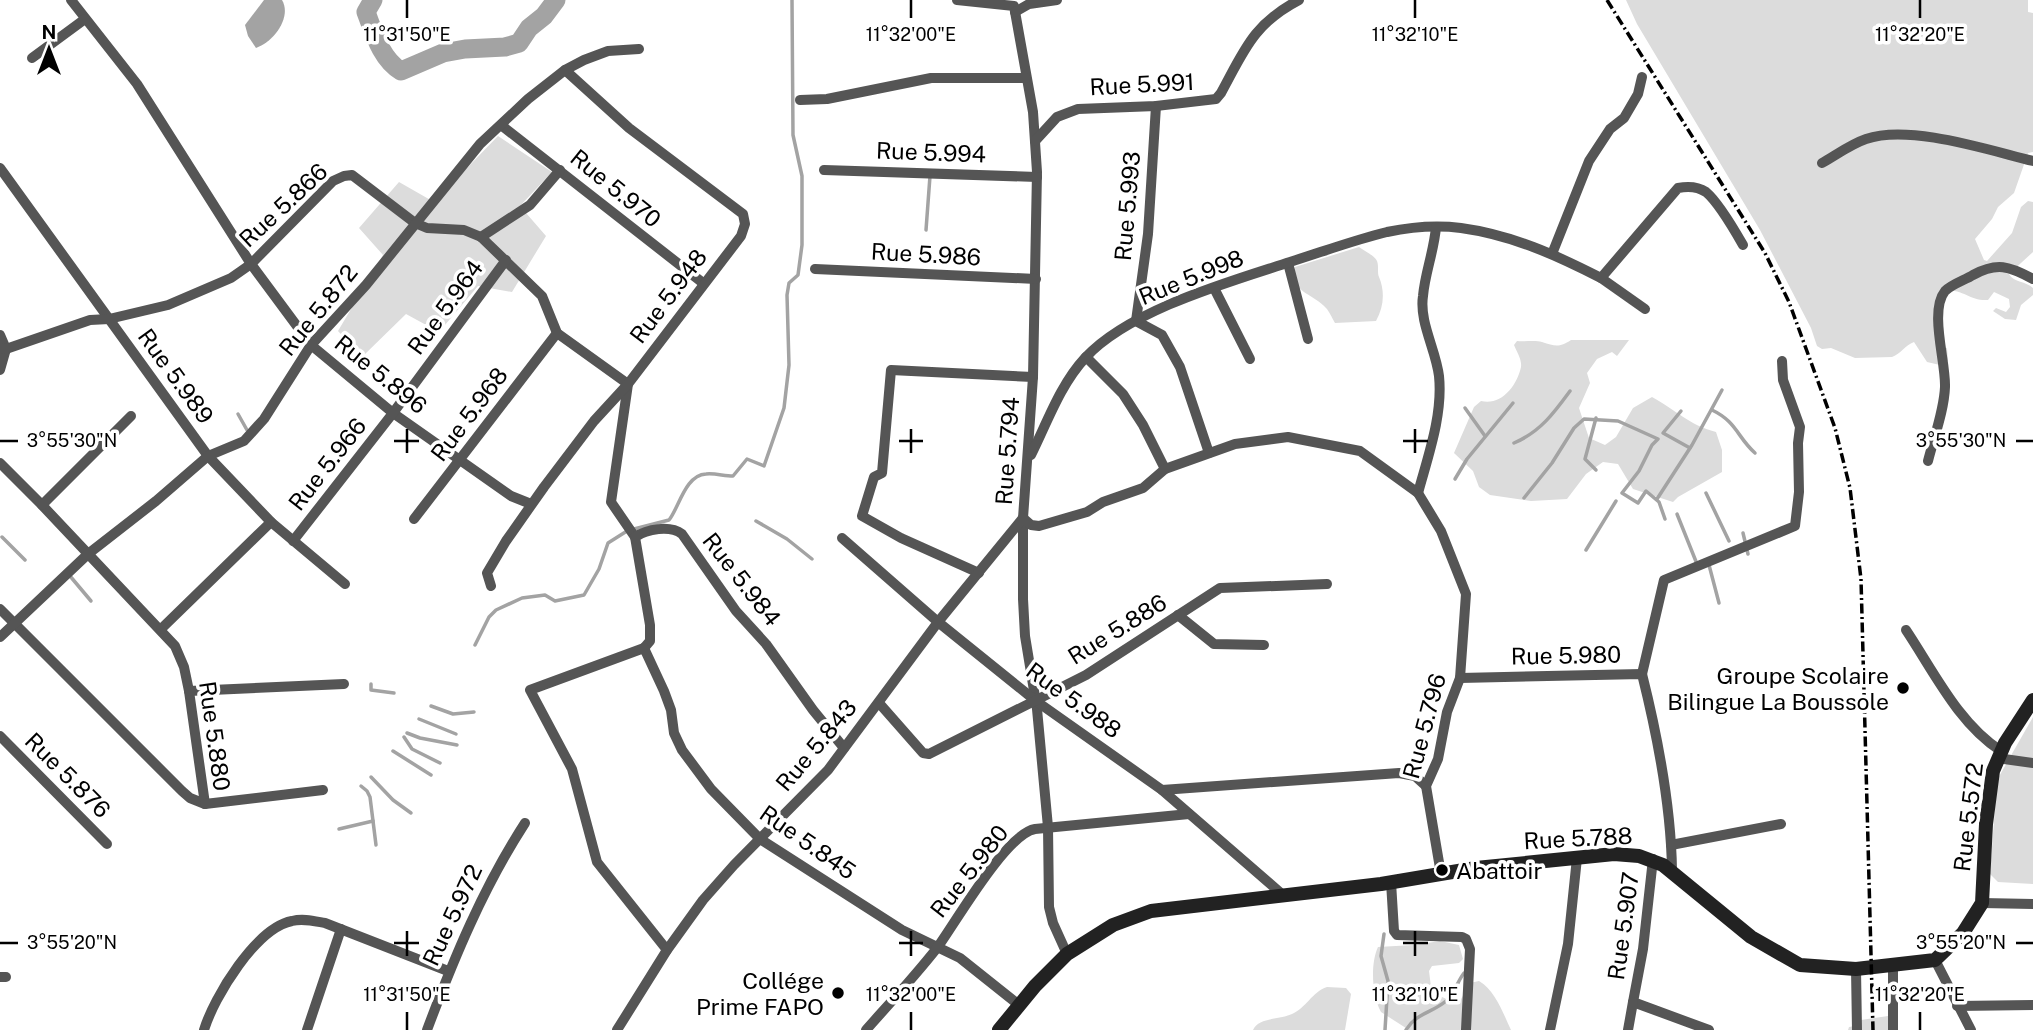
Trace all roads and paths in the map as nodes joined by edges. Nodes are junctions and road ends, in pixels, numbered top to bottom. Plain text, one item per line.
1 (71, 0) edge
2 (957, 0) edge
3 (1057, 0) edge
4 (1293, 1) edge
5 (1014, 6) edge
6 (85, 19) junction
7 (639, 49) dead end
8 (32, 58) dead end
9 (565, 70) junction
10 (1642, 77) dead end
11 (1027, 78) junction
12 (800, 100) dead end
13 (1156, 106) junction
14 (501, 125) junction
15 (1035, 141) junction
16 (2033, 161) edge
17 (1822, 163) dead end
18 (0, 168) edge
19 (560, 170) junction
20 (824, 170) dead end
21 (1037, 177) junction
22 (415, 223) junction
23 (1436, 227) junction
24 (481, 237) junction
25 (1743, 245) dead end
26 (1552, 254) junction
27 (506, 260) junction
28 (1288, 263) junction
29 (251, 264) junction
30 (815, 269) dead end
31 (1601, 278) junction
32 (1036, 279) junction
33 (2033, 279) edge
34 (703, 283) junction
35 (1214, 288) junction
36 (1645, 309) dead end
37 (109, 319) junction
38 (1136, 321) junction
39 (557, 333) junction
40 (0, 335) edge
41 (1308, 339) dead end
42 (311, 345) junction
43 (3, 349) edge
44 (1086, 357) junction
45 (1250, 359) dead end
46 (1782, 361) dead end
47 (0, 370) edge
48 (1033, 377) junction
49 (628, 384) junction
50 (393, 414) junction
51 (131, 416) dead end
52 (1209, 453) junction
53 (208, 456) junction
54 (460, 460) junction
55 (1028, 461) junction
56 (1928, 461) dead end
57 (0, 463) edge
58 (1165, 469) junction
59 (1418, 493) junction
60 (531, 504) junction
61 (42, 505) junction
62 (414, 519) dead end
63 (1023, 519) junction
64 (271, 522) junction
65 (635, 537) junction
66 (842, 538) dead end
67 (293, 541) junction
68 (88, 554) junction
69 (979, 573) junction
70 (345, 584) dead end
71 (1327, 584) dead end
72 (491, 586) dead end
73 (0, 609) edge
74 (1178, 615) junction
75 (938, 622) junction
76 (14, 624) junction
77 (161, 629) junction
78 (1906, 630) dead end
79 (0, 637) edge
80 (1264, 645) dead end
81 (643, 649) junction
82 (1642, 674) junction
83 (1460, 678) junction
84 (344, 684) dead end
85 (189, 691) junction
86 (2033, 700) edge
87 (1036, 701) junction
88 (879, 702) junction
89 (0, 736) edge
90 (844, 748) junction
91 (1999, 754) junction
92 (2033, 763) edge
93 (1426, 786) junction
94 (323, 790) dead end
95 (1162, 790) junction
96 (205, 804) junction
97 (1189, 814) junction
98 (525, 823) dead end
99 (1782, 824) dead end
100 (1048, 827) junction
101 (760, 839) junction
102 (107, 844) dead end
103 (1671, 845) junction
104 (1577, 858) junction
105 (1653, 859) junction
106 (1672, 870) junction
107 (1441, 874) junction
108 (1391, 882) junction
109 (1283, 895) junction
110 (2033, 904) edge
111 (1981, 905) junction
112 (341, 929) junction
113 (937, 948) junction
114 (667, 950) junction
115 (1067, 954) junction
116 (1934, 960) junction
117 (1893, 965) junction
118 (1856, 969) junction
119 (448, 971) junction
120 (1633, 1002) junction
121 (1019, 1005) junction
122 (2033, 1005) edge
123 (1957, 1006) junction
124 (204, 1030) edge
125 (307, 1030) edge
126 (427, 1030) edge
127 (617, 1030) edge
128 (866, 1030) edge
129 (999, 1030) edge
130 (1466, 1030) edge
131 (1550, 1030) edge
132 (1628, 1030) edge
133 (1709, 1030) edge
134 (1857, 1030) edge
135 (1893, 1030) edge
136 (1971, 1030) edge

1 - 6 street, Rue 5.896
2 - 5 street
3 - 5 street
4 - 13 street, Rue 5.991
5 - 11 street, Rue 5.794
6 - 8 street
6 - 29 street, Rue 5.896
7 - 9 street, Rue 5.872
9 - 14 street, Rue 5.872
9 - 34 street, Rue 5.948
10 - 26 street
11 - 12 street
11 - 15 street, Rue 5.794
13 - 15 street, Rue 5.991
13 - 38 street, Rue 5.993
14 - 19 street, Rue 5.970
14 - 22 street, Rue 5.872
15 - 21 street, Rue 5.794
16 - 17 street
18 - 37 street, Rue 5.989
19 - 24 street
19 - 34 street, Rue 5.970
20 - 21 street, Rue 5.994
21 - 32 street, Rue 5.794
22 - 24 street, Rue 5.866
22 - 29 street, Rue 5.866
22 - 42 street, Rue 5.872
23 - 26 street, Rue 5.998
23 - 28 street, Rue 5.998
23 - 59 street
24 - 27 street, Rue 5.866
25 - 31 street
26 - 31 street, Rue 5.998
27 - 39 street, Rue 5.866
27 - 50 street, Rue 5.964
28 - 35 street, Rue 5.998
28 - 41 street
29 - 37 street, Rue 5.866
29 - 42 street, Rue 5.896
30 - 32 street, Rue 5.986
31 - 36 street, Rue 5.998
32 - 48 street, Rue 5.794
33 - 56 street
34 - 49 street, Rue 5.948
35 - 38 street, Rue 5.998
35 - 45 street
37 - 43 street, Rue 5.866
37 - 53 street, Rue 5.989
38 - 44 street, Rue 5.998
38 - 52 street
39 - 49 street
39 - 54 street, Rue 5.968
40 - 43 street
42 - 50 street, Rue 5.896
42 - 53 street, Rue 5.872
43 - 47 street
44 - 55 street, Rue 5.998
44 - 58 street
46 - 82 street
48 - 55 street, Rue 5.794
48 - 69 street
49 - 60 street, Rue 5.948
49 - 65 street
50 - 54 street, Rue 5.896
50 - 67 street, Rue 5.966
51 - 61 street
52 - 58 street, Rue 5.796
52 - 59 street, Rue 5.796
53 - 64 street, Rue 5.989
53 - 68 street, Rue 5.872
54 - 60 street, Rue 5.896
54 - 62 street, Rue 5.968
55 - 63 street, Rue 5.794
57 - 61 street, Rue 5.880
58 - 63 street, Rue 5.796
59 - 83 street, Rue 5.796
60 - 72 street, Rue 5.948
61 - 68 street, Rue 5.880
63 - 69 street, Rue 5.843
63 - 87 street, Rue 5.794
64 - 67 street, Rue 5.989
64 - 77 street
65 - 81 street
65 - 90 street, Rue 5.984
66 - 75 street, Rue 5.988
67 - 70 street, Rue 5.989
68 - 76 street, Rue 5.872
68 - 77 street, Rue 5.880
69 - 75 street, Rue 5.843
71 - 74 street, Rue 5.886
73 - 76 street, Rue 5.880
74 - 80 street
74 - 87 street, Rue 5.886
75 - 87 street, Rue 5.988
75 - 88 street, Rue 5.843
76 - 79 street, Rue 5.872
76 - 96 street, Rue 5.880
77 - 85 street, Rue 5.880
78 - 91 street
81 - 101 street, Rue 5.845
81 - 114 street
82 - 83 street, Rue 5.980
82 - 103 street, Rue 5.980
83 - 93 street, Rue 5.796
84 - 85 street
85 - 96 street, Rue 5.880
86 - 91 street, Rue 5.572
87 - 88 street, Rue 5.886
87 - 95 street, Rue 5.988
87 - 100 street, Rue 5.794
88 - 90 street, Rue 5.843
89 - 102 street, Rue 5.876
90 - 101 street, Rue 5.843
91 - 92 street
91 - 111 street, Rue 5.572
93 - 95 street
93 - 107 street, Rue 5.796
94 - 96 street
95 - 97 street, Rue 5.988
97 - 100 street, Rue 5.980
97 - 109 street, Rue 5.988
98 - 119 street, Rue 5.972
99 - 103 street
100 - 113 street, Rue 5.980
100 - 115 street, Rue 5.794
101 - 113 street, Rue 5.845
101 - 114 street, Rue 5.843
103 - 106 street, Rue 5.980
104 - 105 street, Rue 5.788
104 - 107 street, Rue 5.788
104 - 131 street
105 - 106 street, Rue 5.788
105 - 120 street, Rue 5.907
106 - 118 street, Rue 5.788
107 - 108 street, Rue 5.788
108 - 109 street, Rue 5.788
108 - 130 street
109 - 115 street, Rue 5.788
110 - 111 street
111 - 116 street
112 - 119 street
112 - 124 street
112 - 125 street
113 - 121 street, Rue 5.845
113 - 128 street, Rue 5.980
114 - 127 street, Rue 5.843
115 - 121 street, Rue 5.788
116 - 117 street, Rue 5.788
116 - 123 street
117 - 118 street, Rue 5.788
117 - 135 street
118 - 134 street
119 - 126 street, Rue 5.972
120 - 132 street
120 - 133 street, Rue 5.907
121 - 129 street, Rue 5.788
122 - 123 street
123 - 136 street

